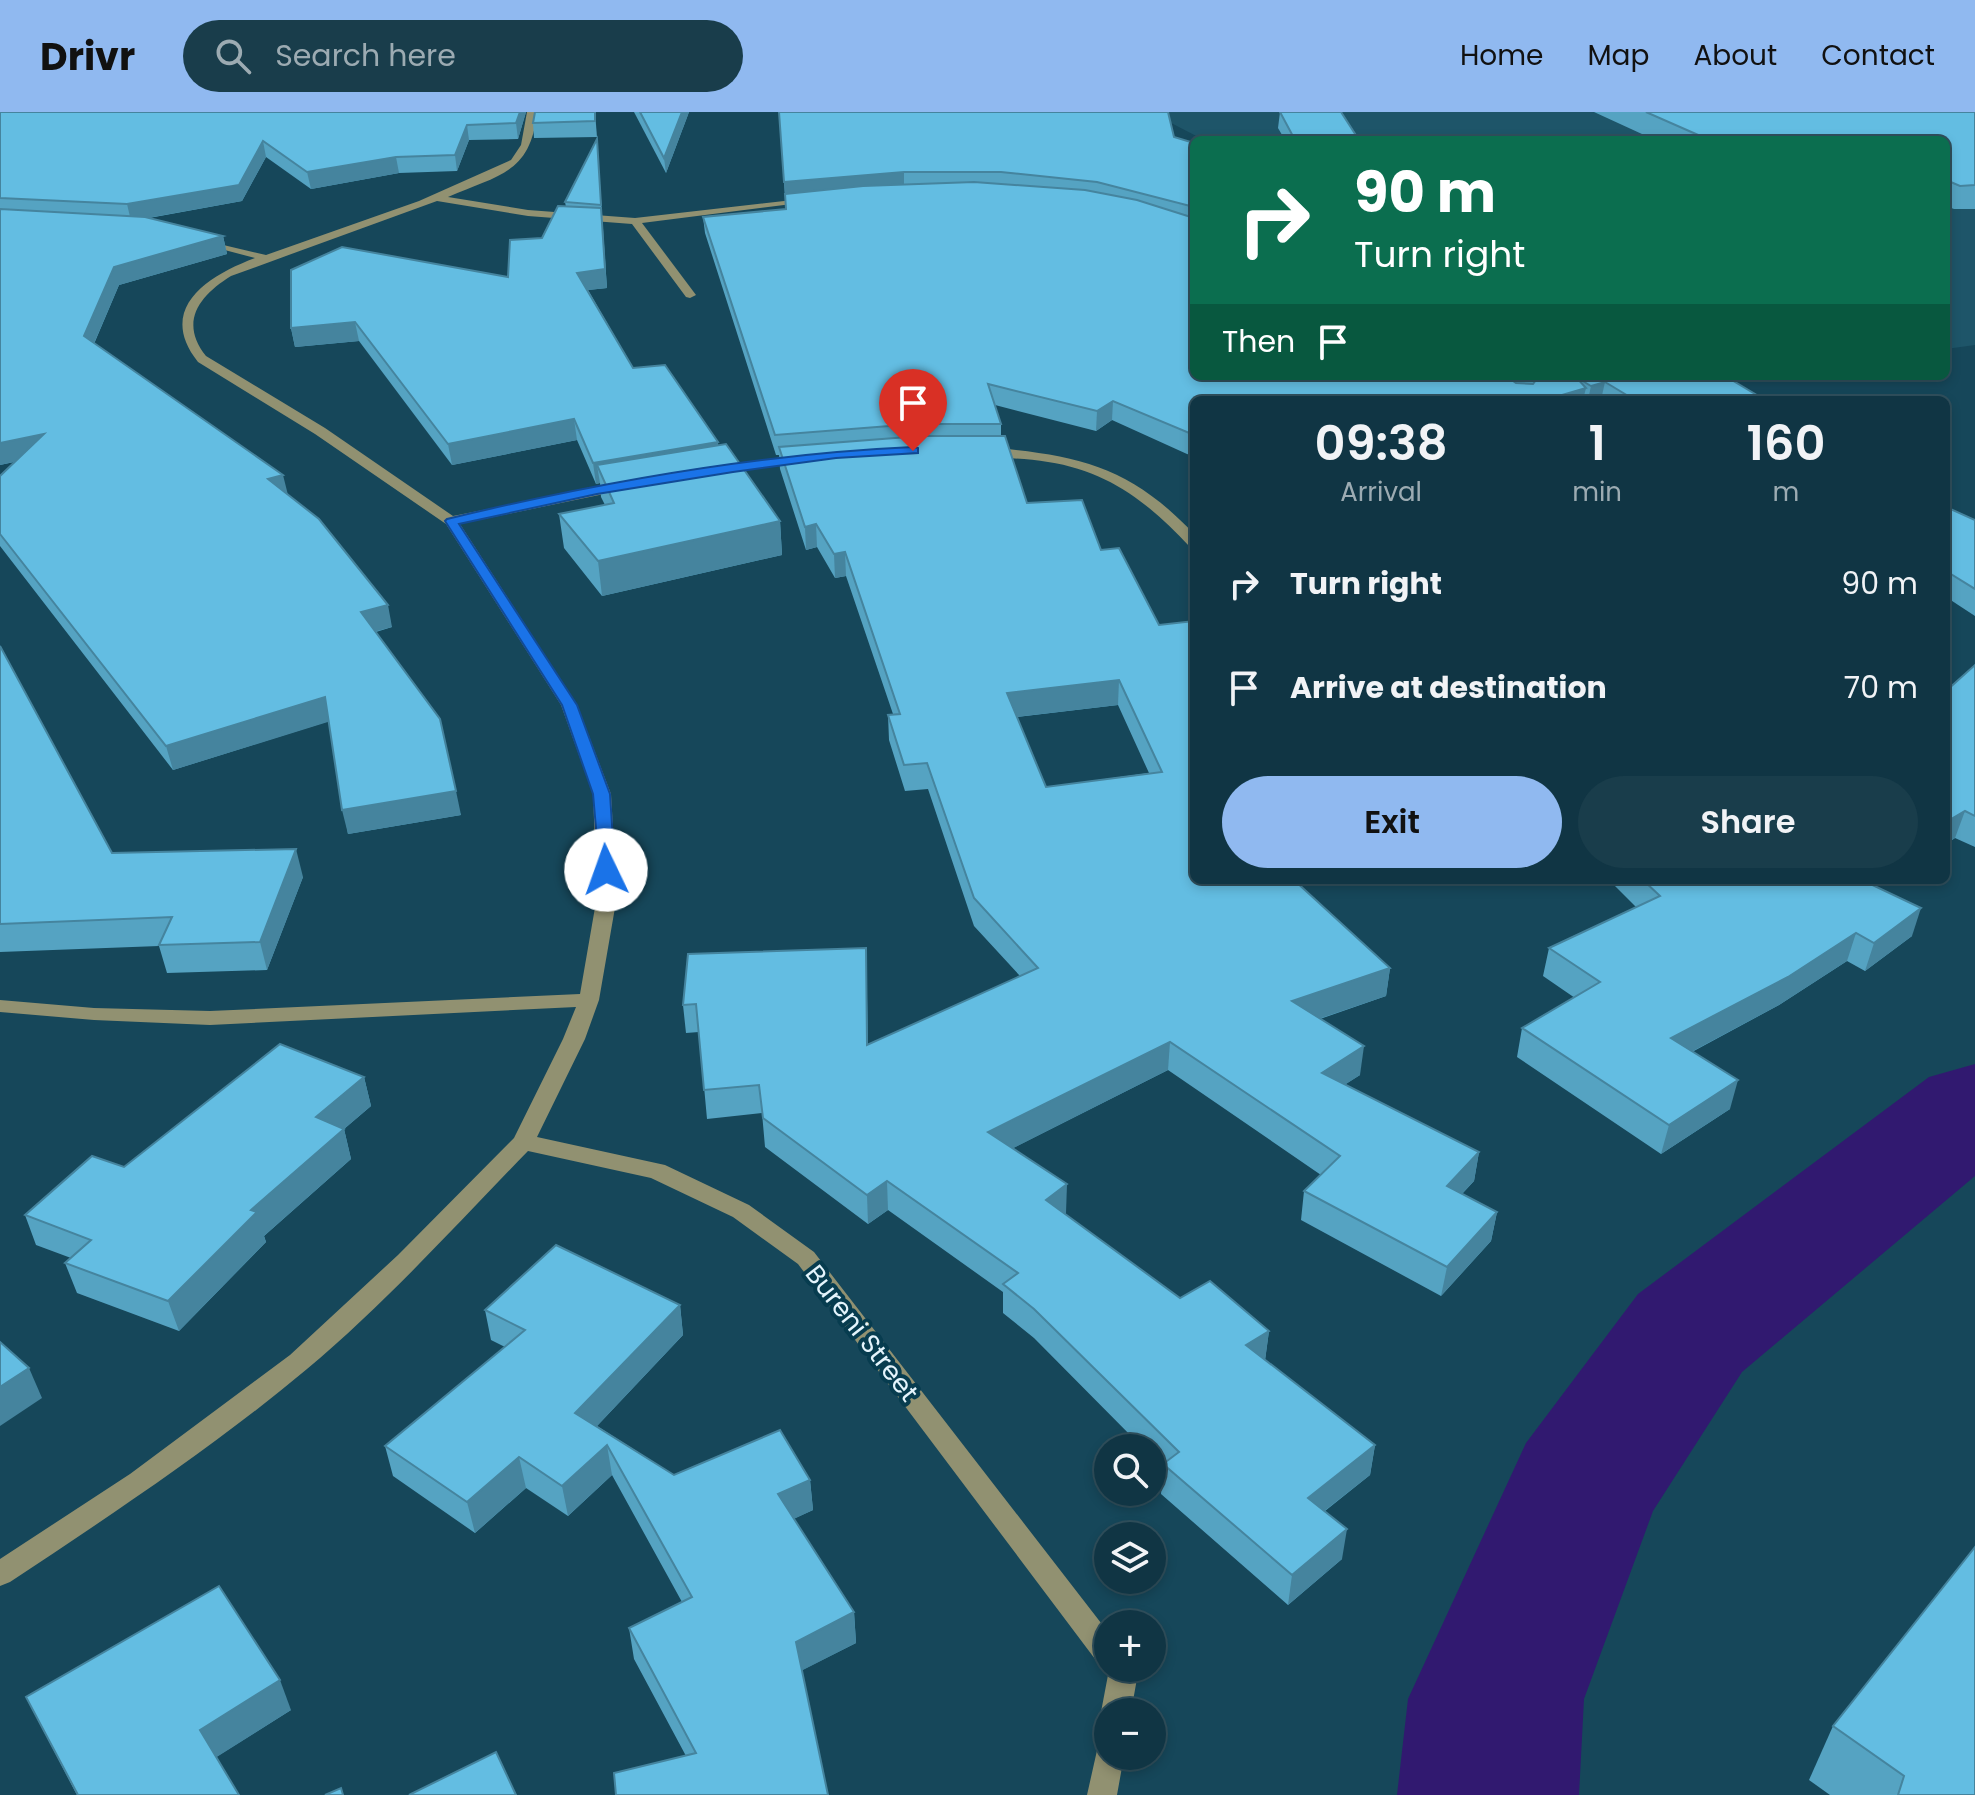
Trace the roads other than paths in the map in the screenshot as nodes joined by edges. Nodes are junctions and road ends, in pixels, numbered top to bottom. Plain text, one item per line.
1 (532, 112) edge
2 (437, 198) junction
3 (823, 200) edge
4 (635, 221) junction
5 (194, 239) edge
6 (266, 258) junction
7 (690, 295) dead end
8 (976, 450) edge
9 (821, 456) edge
10 (703, 473) edge
11 (642, 483) edge
12 (451, 521) junction
13 (1190, 538) edge
14 (589, 1000) junction
15 (0, 1006) edge
16 (523, 1142) junction
17 (0, 1574) edge
18 (1094, 1635) edge
19 (1106, 1770) edge
20 (1102, 1795) edge

1 - 2 street
2 - 4 street
2 - 6 street
3 - 4 street
4 - 7 street
5 - 6 street
6 - 12 street
8 - 13 street
9 - 10 street
11 - 12 street
12 - 14 street
14 - 15 street
14 - 16 street
16 - 17 street
16 - 18 street, Bureni Street
19 - 20 street

